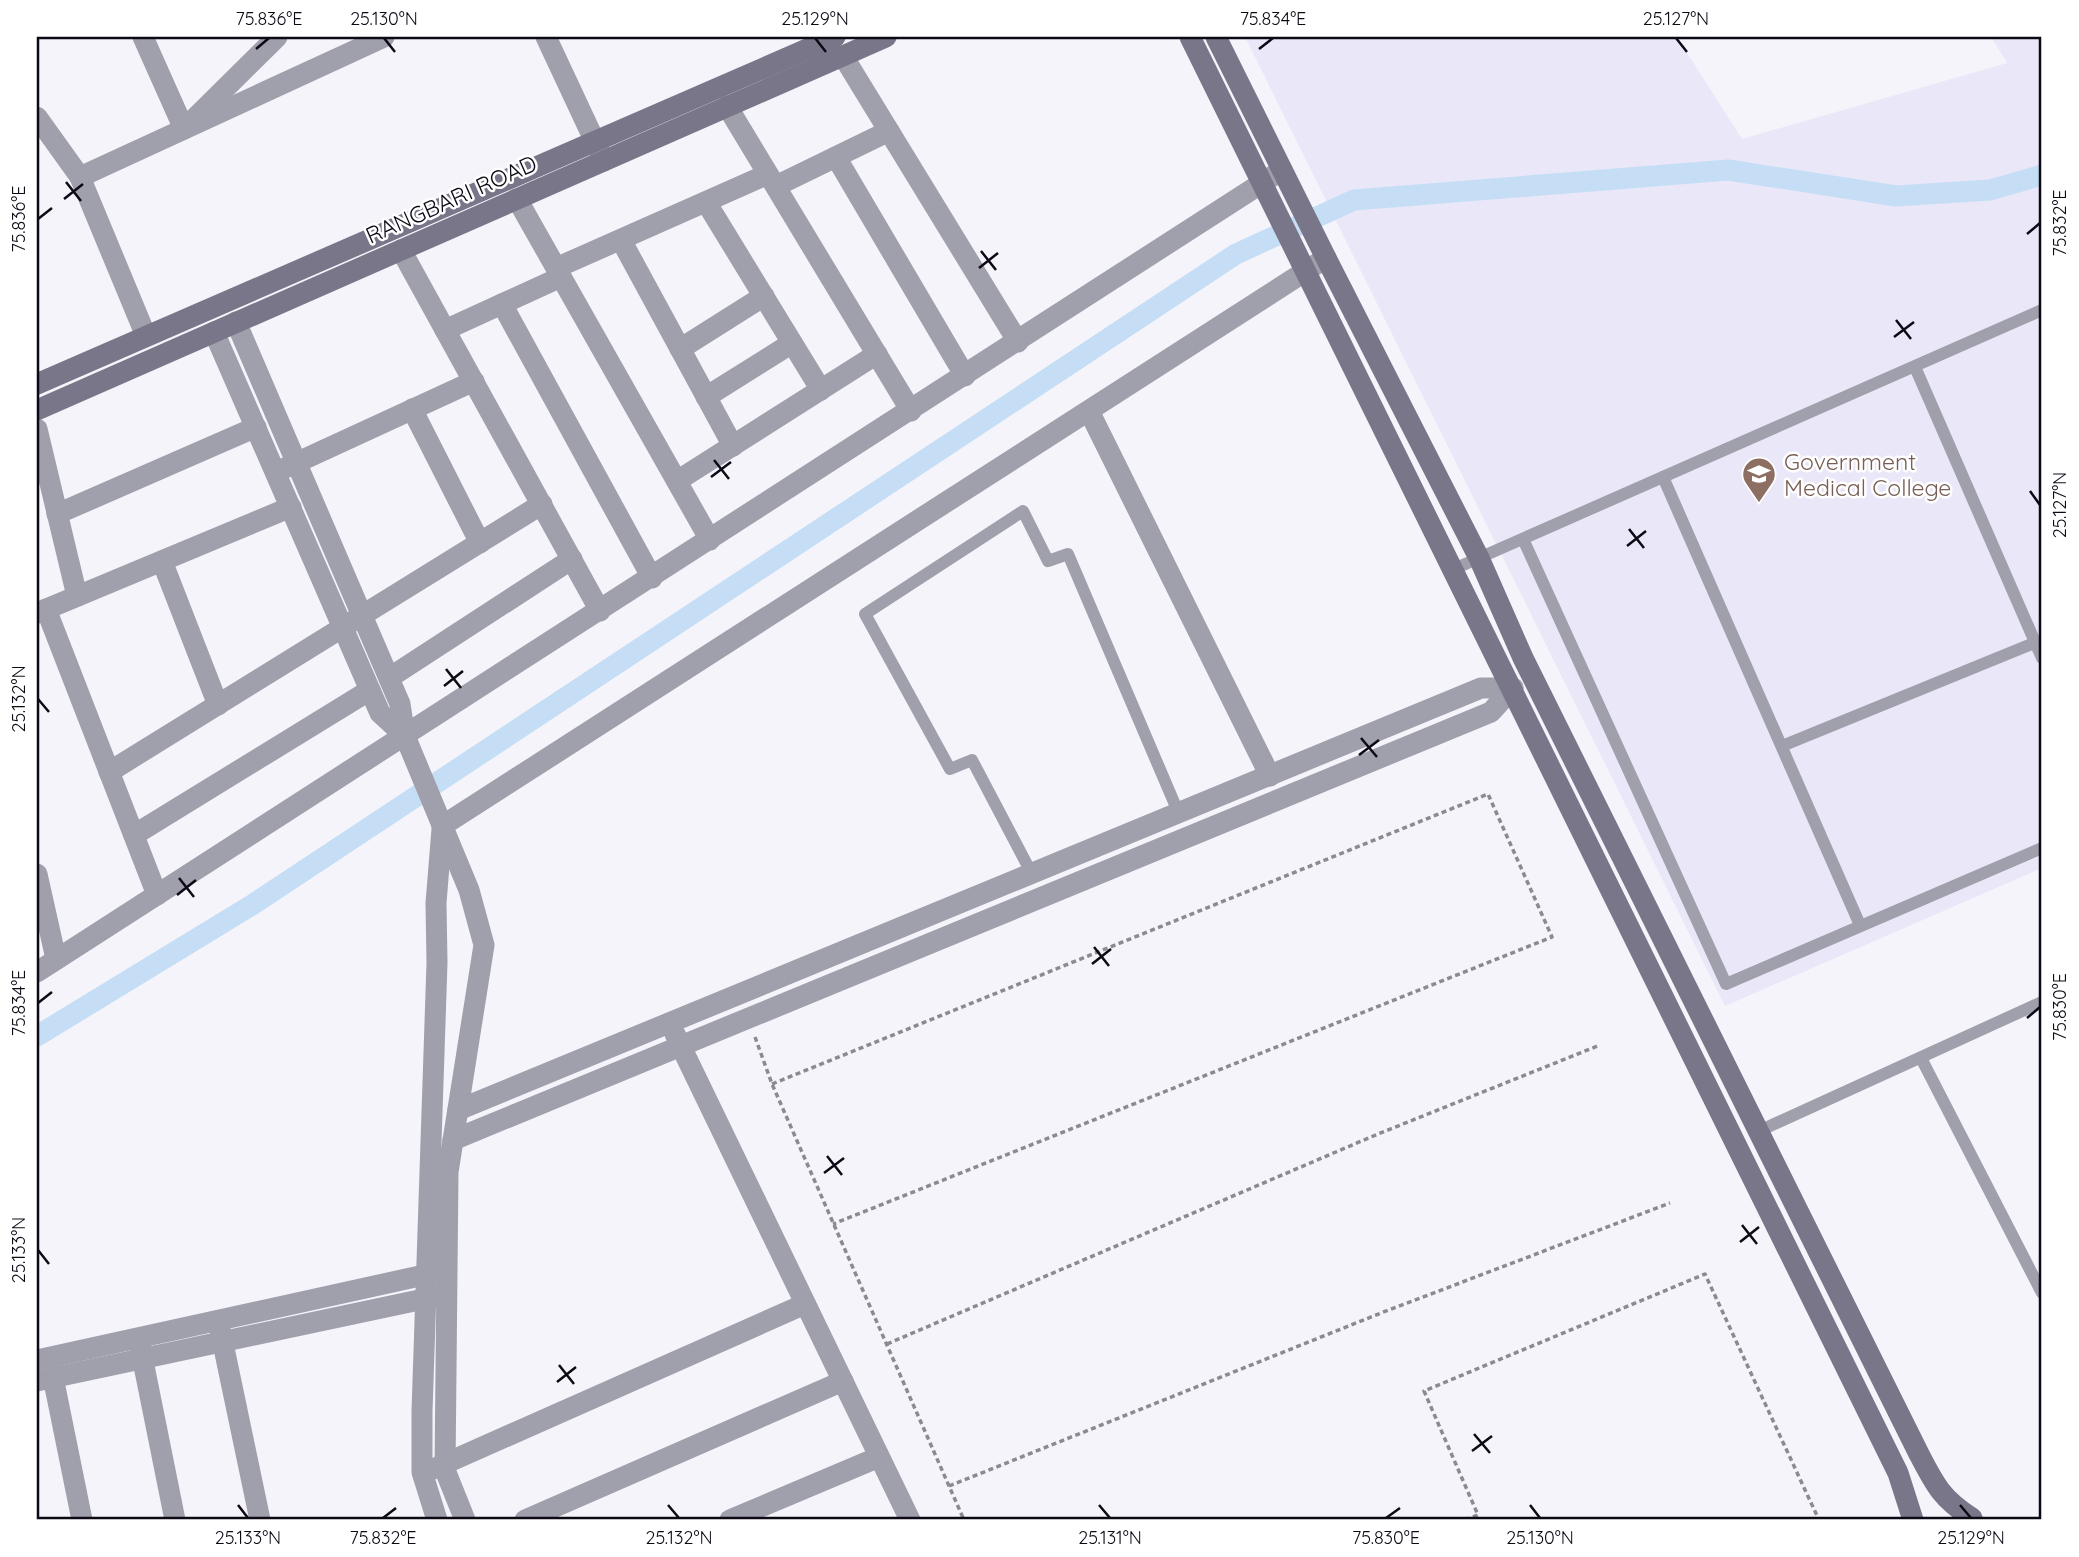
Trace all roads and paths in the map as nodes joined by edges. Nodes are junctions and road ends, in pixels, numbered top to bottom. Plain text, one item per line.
1 (144, 37) edge
2 (277, 37) edge
3 (384, 37) edge
4 (547, 37) edge
5 (886, 37) edge
6 (1190, 37) edge
7 (1216, 37) edge
8 (839, 46) edge
9 (727, 106) junction
10 (37, 117) edge
11 (184, 129) junction
12 (889, 131) junction
13 (595, 140) junction
14 (836, 157) junction
15 (604, 161) junction
16 (80, 177) junction
17 (1286, 177) junction
18 (772, 180) junction
19 (1266, 188) junction
20 (517, 199) junction
21 (706, 202) junction
22 (621, 240) junction
23 (401, 250) junction
24 (1322, 250) junction
25 (1302, 262) junction
26 (559, 273) junction
27 (764, 296) junction
28 (502, 304) junction
29 (2042, 310) edge
30 (236, 322) junction
31 (445, 330) junction
32 (214, 332) junction
33 (146, 336) junction
34 (1018, 342) junction
35 (792, 343) junction
36 (680, 349) junction
37 (877, 354) junction
38 (1914, 367) junction
39 (965, 376) junction
40 (474, 381) junction
41 (37, 384) edge
42 (821, 390) junction
43 (706, 397) junction
44 (412, 409) junction
45 (37, 410) edge
46 (911, 411) junction
47 (1089, 411) junction
48 (256, 427) junction
49 (37, 429) edge
50 (733, 446) junction
51 (297, 462) junction
52 (275, 472) junction
53 (1663, 477) junction
54 (677, 481) junction
55 (542, 504) junction
56 (290, 507) junction
57 (57, 514) junction
58 (1523, 539) junction
59 (710, 540) junction
60 (480, 542) junction
61 (1479, 558) junction
62 (572, 559) junction
63 (162, 561) junction
64 (1454, 569) junction
65 (652, 578) junction
66 (77, 596) junction
67 (41, 611) edge
68 (600, 611) junction
69 (362, 617) junction
70 (343, 628) junction
71 (2034, 643) junction
72 (2042, 658) edge
73 (389, 678) junction
74 (1513, 688) junction
75 (370, 690) junction
76 (218, 705) junction
77 (409, 746) junction
78 (1782, 746) junction
79 (109, 772) junction
80 (1270, 776) junction
81 (1179, 814) junction
82 (439, 818) junction
83 (134, 835) junction
84 (2042, 848) edge
85 (1070, 858) junction
86 (37, 874) edge
87 (1032, 874) junction
88 (1079, 882) junction
89 (157, 895) junction
90 (1860, 926) junction
91 (56, 960) junction
92 (37, 972) edge
93 (2042, 1002) edge
94 (748, 1019) junction
95 (670, 1023) junction
96 (1600, 1045) dead end
97 (681, 1046) junction
98 (1921, 1058) junction
99 (772, 1084) junction
100 (458, 1110) junction
101 (1759, 1131) junction
102 (453, 1140) junction
103 (1670, 1203) dead end
104 (833, 1224) junction
105 (437, 1272) junction
106 (2042, 1293) edge
107 (447, 1294) junction
108 (426, 1298) junction
109 (805, 1304) junction
110 (218, 1320) junction
111 (139, 1337) junction
112 (223, 1341) junction
113 (887, 1345) junction
114 (143, 1359) junction
115 (37, 1360) edge
116 (45, 1379) edge
117 (843, 1381) junction
118 (879, 1457) junction
119 (445, 1465) junction
120 (422, 1472) junction
121 (949, 1486) junction
122 (82, 1520) edge
123 (175, 1520) edge
124 (260, 1520) edge
125 (437, 1520) edge
126 (465, 1520) edge
127 (525, 1520) edge
128 (730, 1520) edge
129 (910, 1520) edge
130 (964, 1520) edge
131 (1465, 1520) edge
132 (1819, 1520) edge
133 (1913, 1520) edge
134 (1969, 1520) edge

1 - 11 street
2 - 11 street
3 - 11 street
4 - 13 street
5 - 8 street, RANGBARI ROAD
6 - 19 street
7 - 17 street
8 - 9 street, RANGBARI ROAD
8 - 12 street
8 - 13 street, RANGBARI ROAD
9 - 15 street, RANGBARI ROAD
9 - 18 street
10 - 16 street
11 - 16 street
12 - 14 street
12 - 34 street
13 - 15 street
13 - 33 street, RANGBARI ROAD
14 - 18 street
14 - 39 street
15 - 20 street, RANGBARI ROAD
16 - 33 street
17 - 19 street
17 - 24 street
18 - 21 street
18 - 37 street
19 - 25 street
19 - 34 street
20 - 23 street, RANGBARI ROAD
20 - 26 street
21 - 22 street
21 - 27 street
22 - 26 street
22 - 36 street
23 - 30 street, RANGBARI ROAD
23 - 31 street
24 - 25 street
24 - 61 street
25 - 47 street
25 - 64 street
26 - 28 street
26 - 54 street
27 - 35 street
27 - 36 street
28 - 31 street
28 - 65 street
29 - 38 lane
30 - 32 street, RANGBARI ROAD
30 - 51 street
31 - 40 street
32 - 45 street, RANGBARI ROAD
32 - 48 street
33 - 41 street, RANGBARI ROAD
34 - 39 street
35 - 42 street
35 - 43 street
36 - 43 street
37 - 42 street
37 - 46 street
38 - 53 lane
38 - 71 lane
39 - 46 street
40 - 44 street
40 - 55 street
42 - 50 street
43 - 50 street
44 - 51 street
44 - 60 street
46 - 59 street
47 - 80 street
47 - 82 street
48 - 52 street
48 - 57 street
49 - 57 street
50 - 54 street
51 - 52 street
51 - 69 street
52 - 56 street
53 - 58 lane
53 - 78 lane
54 - 59 street
55 - 60 street
55 - 62 street
56 - 63 street
56 - 70 street
57 - 66 street
58 - 61 lane
58 - 90 lane
59 - 65 street
60 - 69 street
61 - 64 lane
61 - 101 street
62 - 68 street
62 - 73 street
63 - 66 street
63 - 76 street
64 - 74 street
65 - 68 street
66 - 67 street
67 - 79 street
68 - 77 street
69 - 70 street
69 - 73 street
70 - 75 street
70 - 76 street
71 - 72 lane
71 - 78 lane
73 - 77 street
74 - 80 street
74 - 88 street
74 - 133 street
75 - 77 street
75 - 83 street
76 - 79 street
77 - 82 street
77 - 89 street
78 - 90 lane
79 - 83 street
80 - 81 street
81 - 85 street
81 - 87 lane
82 - 100 street
82 - 105 street
83 - 89 street
84 - 90 lane
85 - 87 street
85 - 88 street
86 - 91 street
87 - 95 street
88 - 94 street
89 - 91 street
91 - 92 street
93 - 98 lane
94 - 97 street
94 - 99 path
95 - 97 street
95 - 100 street
96 - 113 path
97 - 102 street
97 - 109 street
98 - 101 lane
98 - 106 lane
99 - 104 path
99 - 104 path
100 - 102 street
101 - 134 street
102 - 105 street
103 - 121 path
104 - 113 path
105 - 107 street
105 - 108 street
105 - 110 street
107 - 108 street
107 - 119 street
108 - 112 street
108 - 120 street
109 - 117 street
109 - 119 street
110 - 111 street
110 - 112 street
111 - 114 street
111 - 115 street
112 - 114 street
112 - 124 street
113 - 121 path
114 - 116 street
114 - 123 street
116 - 122 street
117 - 118 street
117 - 127 street
118 - 128 street
118 - 129 street
119 - 120 street
119 - 126 street
120 - 125 street
121 - 130 path
131 - 132 path

